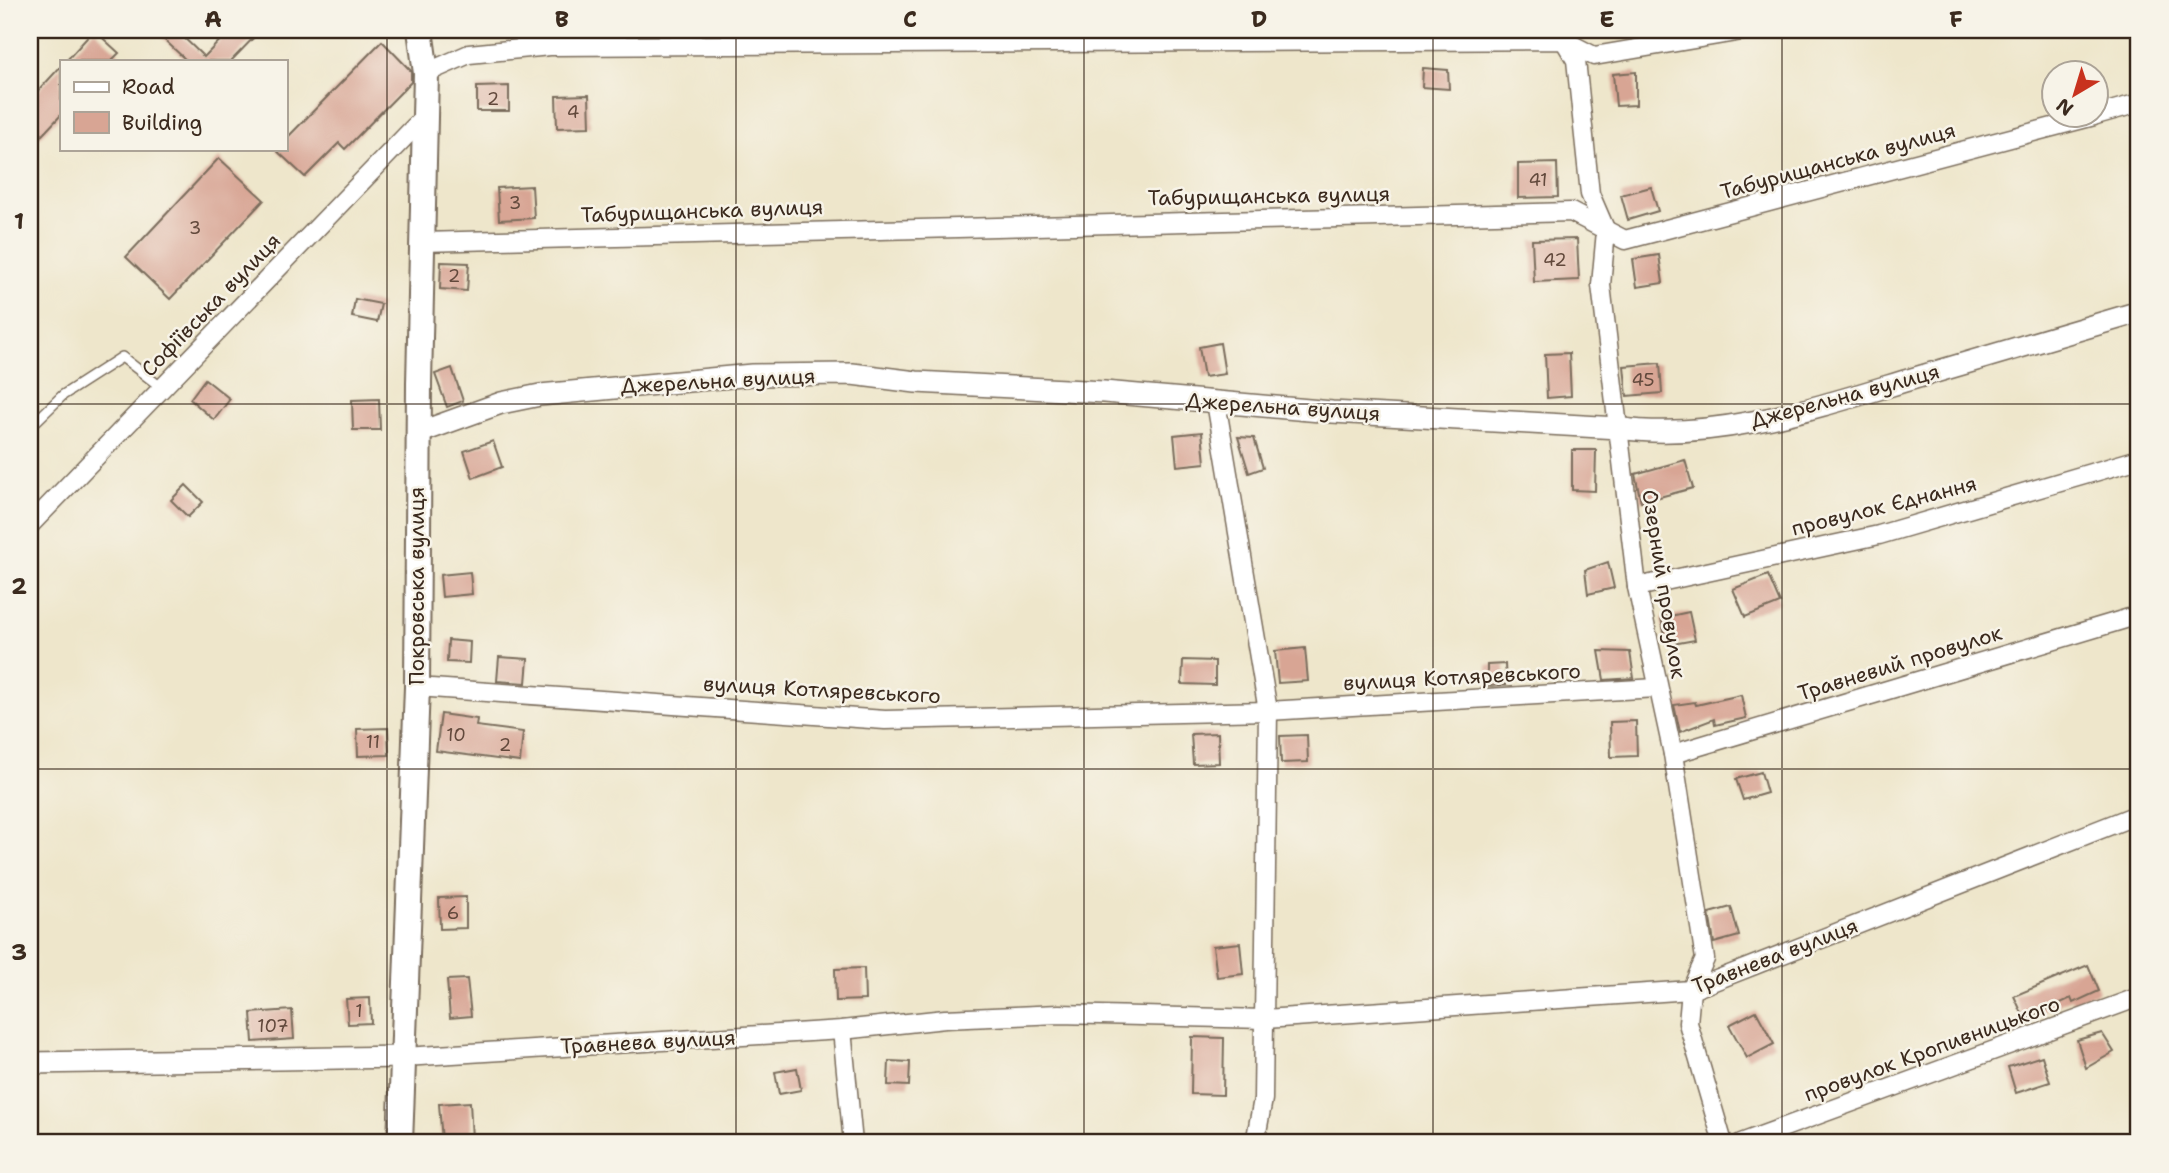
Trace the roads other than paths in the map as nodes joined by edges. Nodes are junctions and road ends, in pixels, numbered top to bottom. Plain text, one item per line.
1 (1748, 30) edge
2 (422, 31) edge
3 (1563, 35) edge
4 (426, 73) junction
5 (2139, 103) edge
6 (2110, 111) edge
7 (425, 116) junction
8 (2039, 130) edge
9 (1606, 231) junction
10 (423, 242) junction
11 (2139, 312) edge
12 (162, 388) junction
13 (1216, 402) junction
14 (30, 426) edge
15 (1618, 428) junction
16 (418, 433) junction
17 (2139, 459) edge
18 (30, 525) edge
19 (1637, 587) junction
20 (2139, 615) edge
21 (417, 687) junction
22 (1657, 688) junction
23 (1268, 711) junction
24 (1673, 754) junction
25 (2139, 814) edge
26 (1691, 990) junction
27 (2139, 997) edge
28 (1265, 1019) junction
29 (842, 1030) junction
30 (404, 1057) junction
31 (30, 1063) edge
32 (400, 1143) edge
33 (853, 1143) edge
34 (1255, 1143) edge
35 (1723, 1143) edge
36 (1741, 1143) edge

1 - 3 street
2 - 4 main road, Покровська вулиця
3 - 4 street
3 - 9 street, Озерний провулок
4 - 7 main road, Покровська вулиця
5 - 6 street, Табурищанська вулиця
7 - 10 main road, Покровська вулиця
7 - 12 street, Софіївська вулиця
8 - 9 street, Табурищанська вулиця
9 - 10 street, Табурищанська вулиця
9 - 15 street, Озерний провулок
10 - 16 main road, Покровська вулиця
11 - 15 street, Джерельна вулиця
12 - 14 lane
12 - 18 street, Софіївська вулиця
13 - 15 street, Джерельна вулиця
13 - 16 street, Джерельна вулиця
13 - 23 street
15 - 19 street, Озерний провулок
16 - 21 main road, Покровська вулиця
17 - 19 street, провулок Єднання
19 - 22 street, Озерний провулок
20 - 24 street, Травневий провулок
21 - 23 street, вулиця Котляревського
21 - 30 main road, Покровська вулиця
22 - 23 street, вулиця Котляревського
22 - 24 street, Озерний провулок
23 - 28 street
24 - 26 street, Озерний провулок
25 - 26 street, Травнева вулиця
26 - 28 street, Травнева вулиця
26 - 35 street, Озерний провулок
27 - 36 street, провулок Кропивницького
28 - 29 street, Травнева вулиця
28 - 34 street
29 - 30 street, Травнева вулиця
29 - 33 street
30 - 31 street, Травнева вулиця
30 - 32 main road, Покровська вулиця

